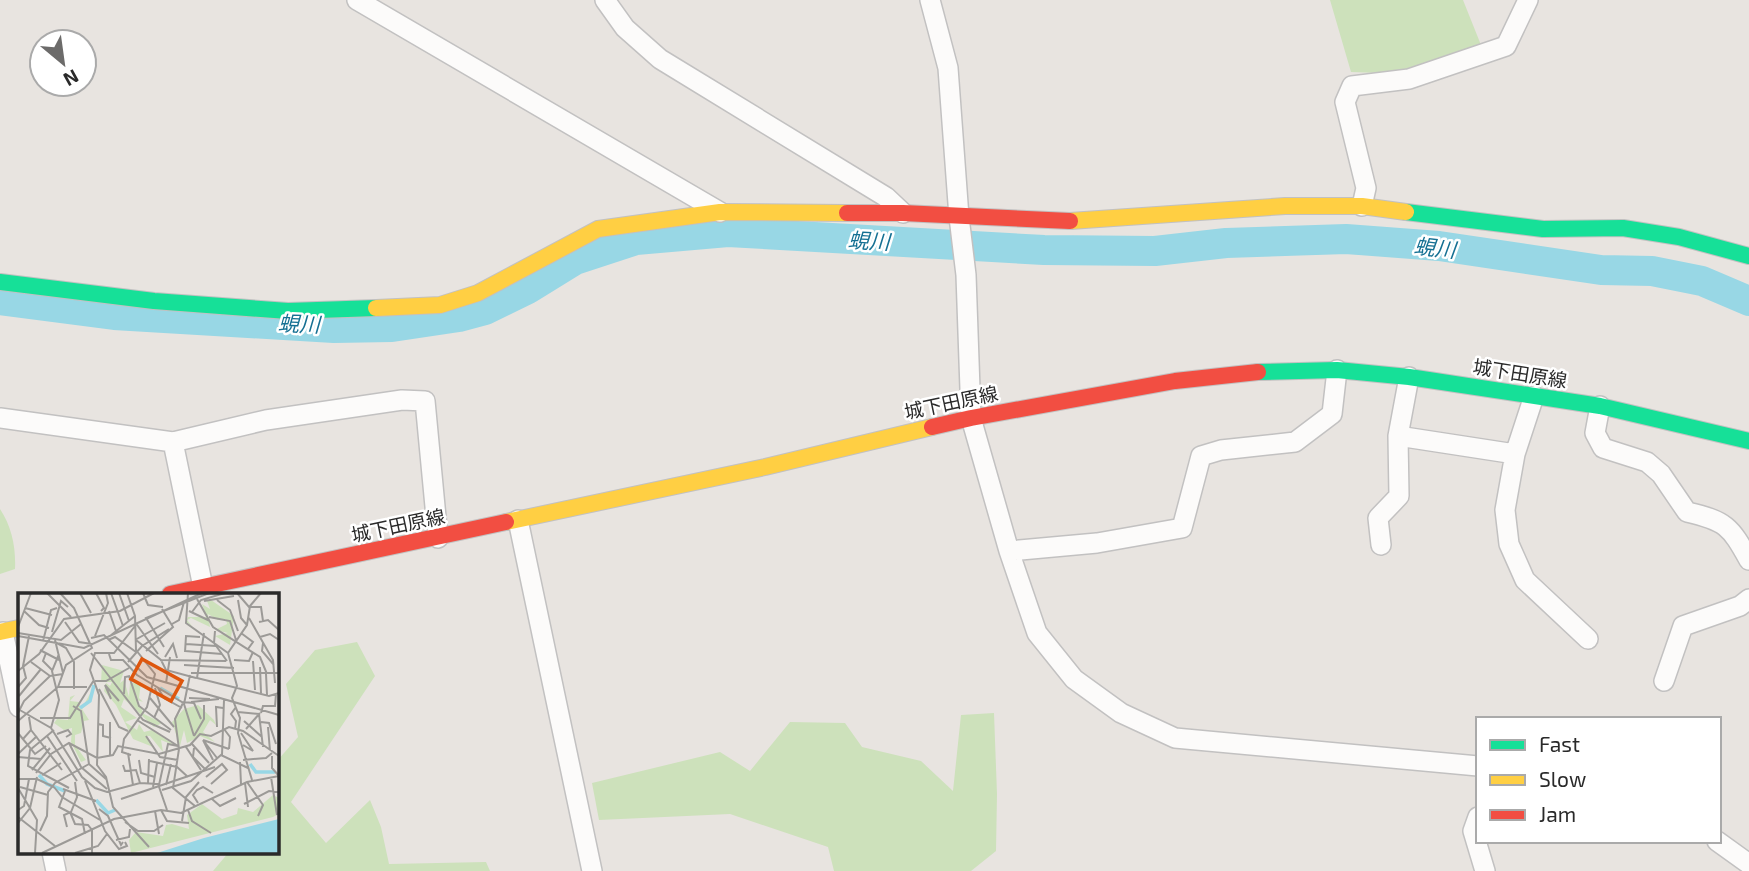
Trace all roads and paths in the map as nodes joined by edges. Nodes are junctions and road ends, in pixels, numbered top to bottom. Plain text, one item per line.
1 (357, 0) edge
2 (605, 0) edge
3 (930, 0) edge
4 (1528, 0) edge
5 (1362, 206) junction
6 (720, 212) junction
7 (903, 213) junction
8 (960, 226) junction
9 (1749, 256) edge
10 (0, 282) edge
11 (1337, 370) junction
12 (1409, 377) junction
13 (1534, 396) junction
14 (1600, 406) junction
15 (0, 418) edge
16 (971, 418) junction
17 (1398, 436) junction
18 (1749, 440) edge
19 (173, 442) junction
20 (1515, 454) junction
21 (517, 520) junction
22 (438, 538) junction
23 (1381, 545) dead end
24 (1009, 551) junction
25 (1749, 560) edge
26 (203, 587) junction
27 (175, 593) edge
28 (1749, 598) edge
29 (7, 631) edge
30 (1588, 639) dead end
31 (1664, 681) dead end
32 (18, 700) edge
33 (1476, 766) edge
34 (1476, 823) edge
35 (1476, 841) edge
36 (1477, 843) edge
37 (1720, 843) edge
38 (1749, 864) edge
39 (592, 871) edge
40 (1485, 871) edge

1 - 6 street
2 - 7 street
3 - 8 street
4 - 5 street
5 - 8 street
5 - 9 street
6 - 7 street
6 - 10 street
7 - 8 street
8 - 16 street
11 - 12 street, 城下田原線
11 - 16 street, 城下田原線
11 - 24 street
12 - 13 street, 城下田原線
12 - 17 street
13 - 14 street, 城下田原線
13 - 20 street
14 - 18 street, 城下田原線
14 - 25 street
15 - 19 street
16 - 21 street, 城下田原線
16 - 24 street
17 - 20 street
17 - 23 street
19 - 22 street
19 - 26 street
20 - 30 street
21 - 22 street, 城下田原線
21 - 39 street
22 - 26 street, 城下田原線
24 - 33 street
26 - 27 street, 城下田原線
28 - 31 street
29 - 32 street
34 - 35 street
36 - 40 street
37 - 38 street

